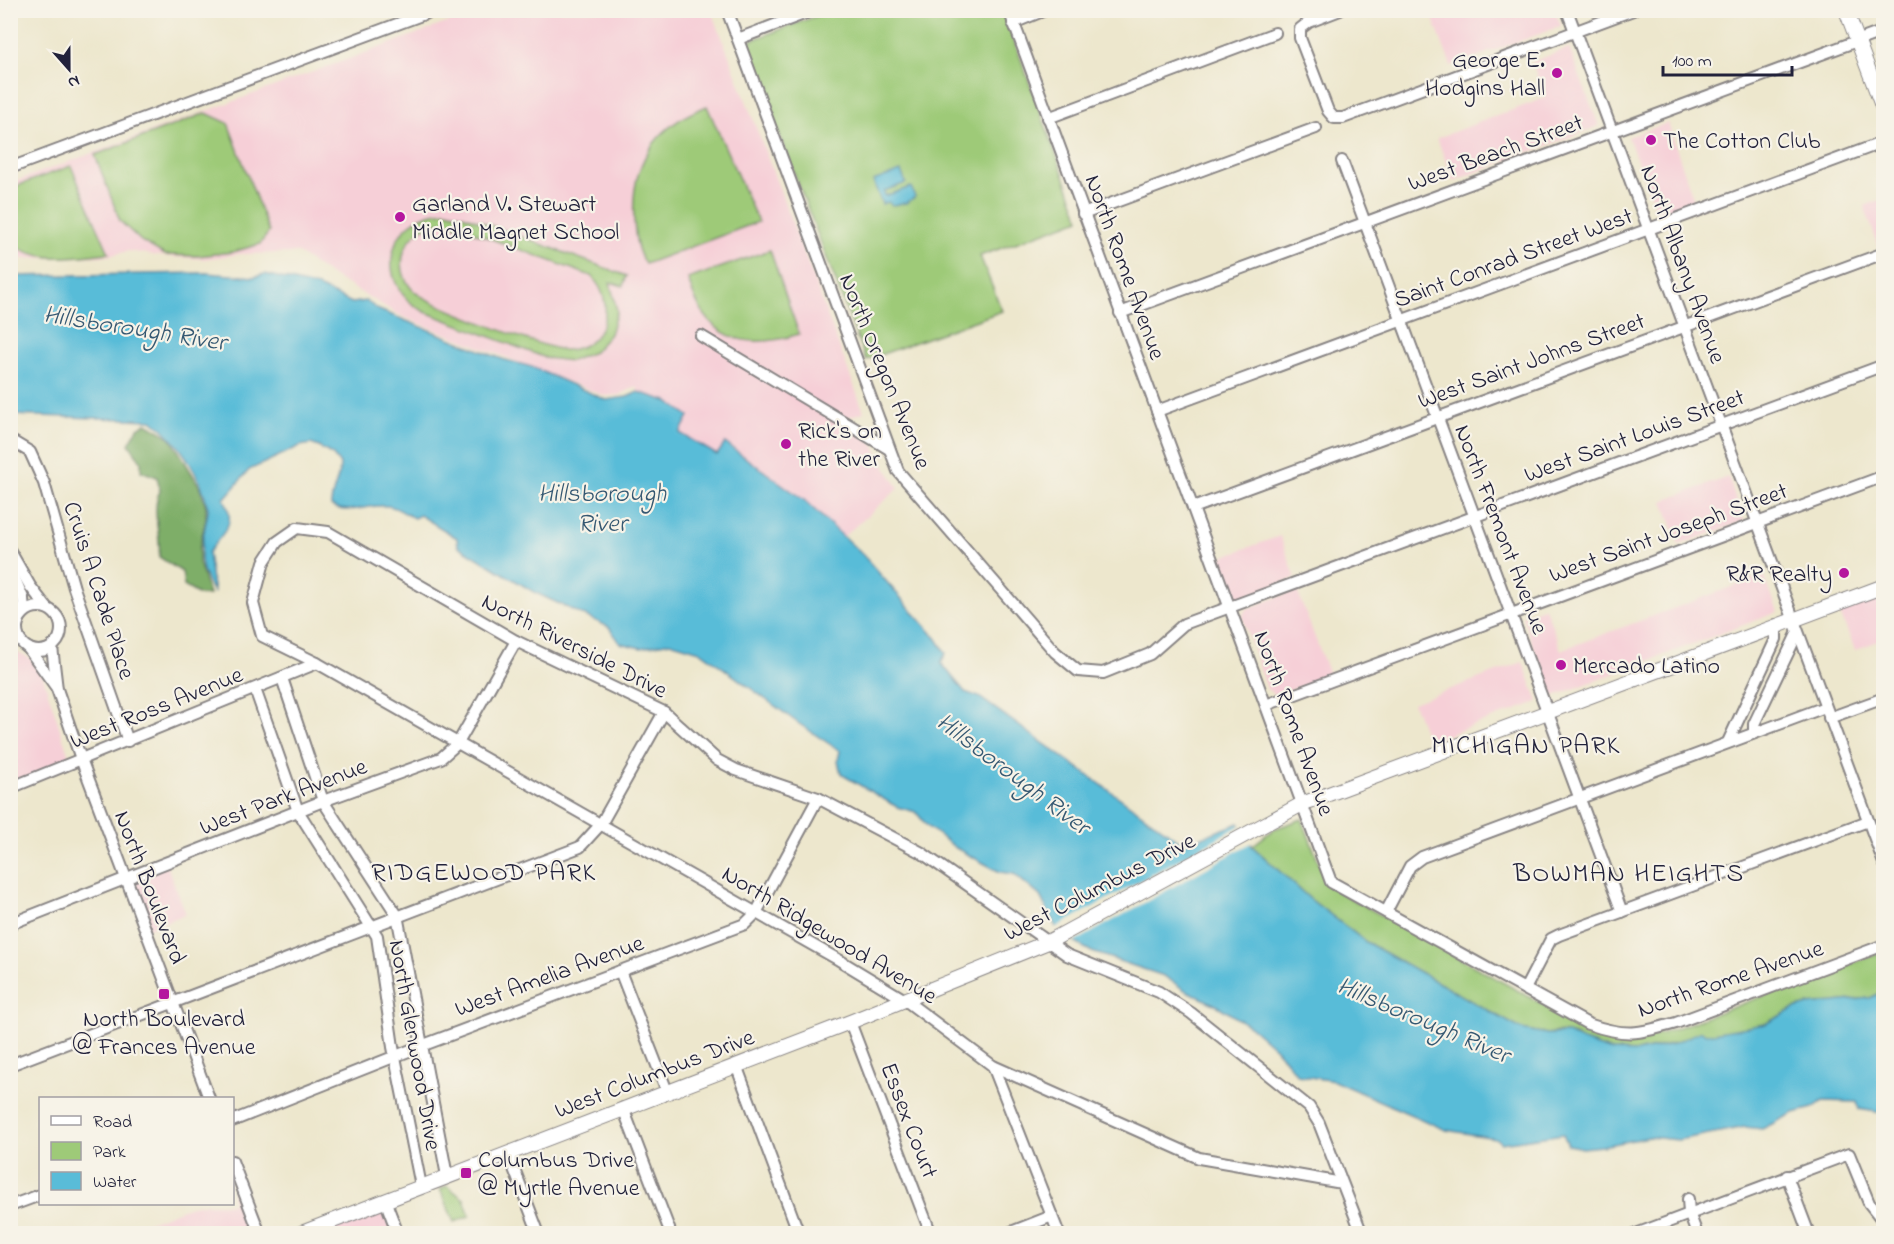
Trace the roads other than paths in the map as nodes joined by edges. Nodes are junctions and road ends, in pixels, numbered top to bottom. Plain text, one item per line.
1 (435, 10) edge
2 (727, 10) edge
3 (814, 10) edge
4 (1009, 10) edge
5 (1046, 10) edge
6 (1340, 10) edge
7 (1567, 10) edge
8 (1633, 10) edge
9 (1846, 10) edge
10 (1013, 23) junction
11 (1884, 31) edge
12 (1575, 32) junction
13 (1275, 33) dead end
14 (738, 39) junction
15 (1857, 40) junction
16 (1884, 111) edge
17 (1048, 118) junction
18 (1316, 128) dead end
19 (1612, 131) junction
20 (1884, 142) edge
21 (1342, 161) dead end
22 (10, 168) edge
23 (1083, 214) junction
24 (1365, 221) junction
25 (1649, 230) junction
26 (1884, 253) edge
27 (1120, 313) junction
28 (1402, 321) junction
29 (1685, 326) junction
30 (701, 336) dead end
31 (1884, 365) edge
32 (1157, 411) junction
33 (1438, 417) junction
34 (1721, 425) junction
35 (10, 440) edge
36 (889, 448) junction
37 (1884, 476) edge
38 (1193, 508) junction
39 (1474, 517) junction
40 (1756, 522) junction
41 (10, 551) edge
42 (264, 561) joint
43 (10, 567) edge
44 (1884, 586) edge
45 (47, 608) junction
46 (1230, 608) junction
47 (1511, 612) junction
48 (22, 615) junction
49 (1792, 619) junction
50 (10, 625) edge
51 (1776, 625) junction
52 (1797, 634) junction
53 (516, 641) junction
54 (10, 644) edge
55 (26, 647) junction
56 (52, 647) junction
57 (317, 663) junction
58 (282, 678) junction
59 (57, 689) junction
60 (255, 689) junction
61 (1884, 698) edge
62 (1266, 705) junction
63 (1547, 711) junction
64 (664, 712) junction
65 (1827, 712) junction
66 (1754, 732) junction
67 (128, 741) junction
68 (1728, 742) junction
69 (458, 743) junction
70 (81, 759) junction
71 (10, 788) edge
72 (818, 798) junction
73 (1581, 798) junction
74 (323, 801) junction
75 (1302, 804) junction
76 (298, 811) junction
77 (1868, 820) junction
78 (601, 824) junction
79 (1884, 863) edge
80 (126, 880) junction
81 (1386, 912) junction
82 (1622, 912) junction
83 (756, 913) junction
84 (397, 915) junction
85 (10, 924) edge
86 (370, 925) junction
87 (1048, 942) junction
88 (1884, 945) edge
89 (620, 972) junction
90 (1525, 989) junction
91 (905, 1000) junction
92 (172, 1003) junction
93 (850, 1022) junction
94 (421, 1046) junction
95 (395, 1057) junction
96 (10, 1065) edge
97 (736, 1065) junction
98 (993, 1066) junction
99 (667, 1091) junction
100 (209, 1097) edge
101 (623, 1108) junction
102 (234, 1120) edge
103 (508, 1153) junction
104 (234, 1166) edge
105 (447, 1176) junction
106 (1786, 1176) junction
107 (1342, 1183) junction
108 (421, 1186) junction
109 (39, 1194) edge
110 (1688, 1199) dead end
111 (385, 1200) junction
112 (10, 1206) edge
113 (1689, 1213) junction
114 (1052, 1216) junction
115 (1884, 1222) edge
116 (260, 1233) edge
117 (298, 1233) edge
118 (398, 1233) edge
119 (539, 1233) edge
120 (671, 1233) edge
121 (799, 1233) edge
122 (931, 1233) edge
123 (1006, 1233) edge
124 (1059, 1233) edge
125 (1362, 1233) edge
126 (1636, 1233) edge
127 (1697, 1233) edge
128 (1809, 1233) edge

1 - 22 street
2 - 14 street, North Oregon Avenue
3 - 14 street
4 - 10 street, North Rome Avenue
5 - 10 street
6 - 12 street
7 - 12 street, North Albany Avenue
8 - 12 street
9 - 15 main road
10 - 17 street, North Rome Avenue
11 - 15 street, West Beach Street
12 - 19 street, North Albany Avenue
13 - 17 street
14 - 36 street, North Oregon Avenue
15 - 16 main road
15 - 19 street, West Beach Street
17 - 23 street, North Rome Avenue
18 - 23 street
19 - 24 street, West Beach Street
19 - 25 street, North Albany Avenue
20 - 25 street, Saint Conrad Street West
21 - 24 street, North Fremont Avenue
23 - 27 street, North Rome Avenue
24 - 27 street, West Beach Street
24 - 28 street, North Fremont Avenue
25 - 28 street, Saint Conrad Street West
25 - 29 street, North Albany Avenue
26 - 29 street, West Saint Johns Street
27 - 32 street, North Rome Avenue
28 - 32 street, Saint Conrad Street West
28 - 33 street, North Fremont Avenue
29 - 33 street, West Saint Johns Street
29 - 34 street, North Albany Avenue
30 - 36 street
31 - 34 street, West Saint Louis Street
32 - 38 street, North Rome Avenue
33 - 38 street, West Saint Johns Street
33 - 39 street, North Fremont Avenue
34 - 39 street, West Saint Louis Street
34 - 40 street, North Albany Avenue
35 - 67 street, Cruis A Cade Place
36 - 46 street, North Oregon Avenue
37 - 40 street, West Saint Joseph Street
38 - 46 street, North Rome Avenue
39 - 46 street, West Saint Louis Street
39 - 47 street, North Fremont Avenue
40 - 47 street, West Saint Joseph Street
40 - 49 street, North Albany Avenue
41 - 45 street
42 - 53 street, North Riverside Drive
42 - 57 street, North Ridgewood Avenue
43 - 48 street
44 - 49 main road, West Columbus Drive
45 - 48 street
45 - 56 street
46 - 62 street, North Rome Avenue
47 - 62 street, West Saint Joseph Street
47 - 63 street, North Fremont Avenue
48 - 50 street
48 - 55 street
49 - 51 main road, West Columbus Drive
49 - 52 street, North Albany Avenue
51 - 63 main road, West Columbus Drive
51 - 68 street
52 - 65 street, North Albany Avenue
52 - 66 street
53 - 64 street, North Riverside Drive
53 - 69 street, West Park Avenue
54 - 55 street
55 - 56 street
55 - 59 street, North Boulevard
56 - 59 street, North Boulevard
57 - 58 street, West Ross Avenue
57 - 69 street, North Ridgewood Avenue
58 - 60 street, West Ross Avenue
58 - 74 street, North Glenwood Drive
59 - 70 street, North Boulevard
60 - 67 street, West Ross Avenue
60 - 76 street, North Glenwood Drive
61 - 65 street
62 - 75 street, North Rome Avenue
63 - 73 street, North Fremont Avenue
63 - 75 main road, West Columbus Drive
64 - 72 street, North Riverside Drive
64 - 78 street
65 - 66 street
65 - 77 street, North Albany Avenue
66 - 68 street
67 - 70 street, West Ross Avenue
68 - 73 street
69 - 74 street, West Park Avenue
69 - 78 street, North Ridgewood Avenue
70 - 71 street, West Ross Avenue
70 - 80 street, North Boulevard
72 - 83 street, West Amelia Avenue
72 - 87 street, North Riverside Drive
73 - 81 street
73 - 82 street, North Fremont Avenue
74 - 76 street, West Park Avenue
74 - 84 street, North Glenwood Drive
75 - 81 street, North Rome Avenue
75 - 87 main road, West Columbus Drive
76 - 80 street, West Park Avenue
76 - 86 street, North Glenwood Drive
77 - 79 street, North Albany Avenue
77 - 82 street
78 - 83 street, North Ridgewood Avenue
78 - 84 street
80 - 85 street, West Park Avenue
80 - 92 street, North Boulevard
81 - 90 street, North Rome Avenue
82 - 90 street
83 - 89 street, West Amelia Avenue
83 - 91 street, North Ridgewood Avenue
84 - 86 street
84 - 94 street, North Glenwood Drive
86 - 92 street
86 - 95 street, North Glenwood Drive
87 - 91 main road, West Columbus Drive
87 - 107 street, North Riverside Drive
88 - 90 street, North Rome Avenue
89 - 94 street, West Amelia Avenue
89 - 99 street
91 - 93 main road, West Columbus Drive
91 - 98 street, North Ridgewood Avenue
92 - 96 street
92 - 100 street, North Boulevard
93 - 97 main road, West Columbus Drive
93 - 122 street, Essex Court
94 - 95 street, West Amelia Avenue
94 - 105 street, North Glenwood Drive
95 - 102 street, West Amelia Avenue
95 - 108 street, North Glenwood Drive
97 - 99 main road, West Columbus Drive
97 - 121 street
98 - 107 street, North Ridgewood Avenue
98 - 114 street
99 - 101 main road, West Columbus Drive
101 - 103 main road, West Columbus Drive
101 - 120 street
103 - 105 main road, West Columbus Drive
103 - 119 street
104 - 116 street
105 - 108 main road, West Columbus Drive
106 - 113 street
106 - 115 street
106 - 128 street
107 - 125 street, North Riverside Drive
108 - 111 main road, West Columbus Drive
109 - 112 street
110 - 113 street
111 - 117 main road, West Columbus Drive
111 - 118 street
113 - 126 street
113 - 127 street
114 - 123 street
114 - 124 street

